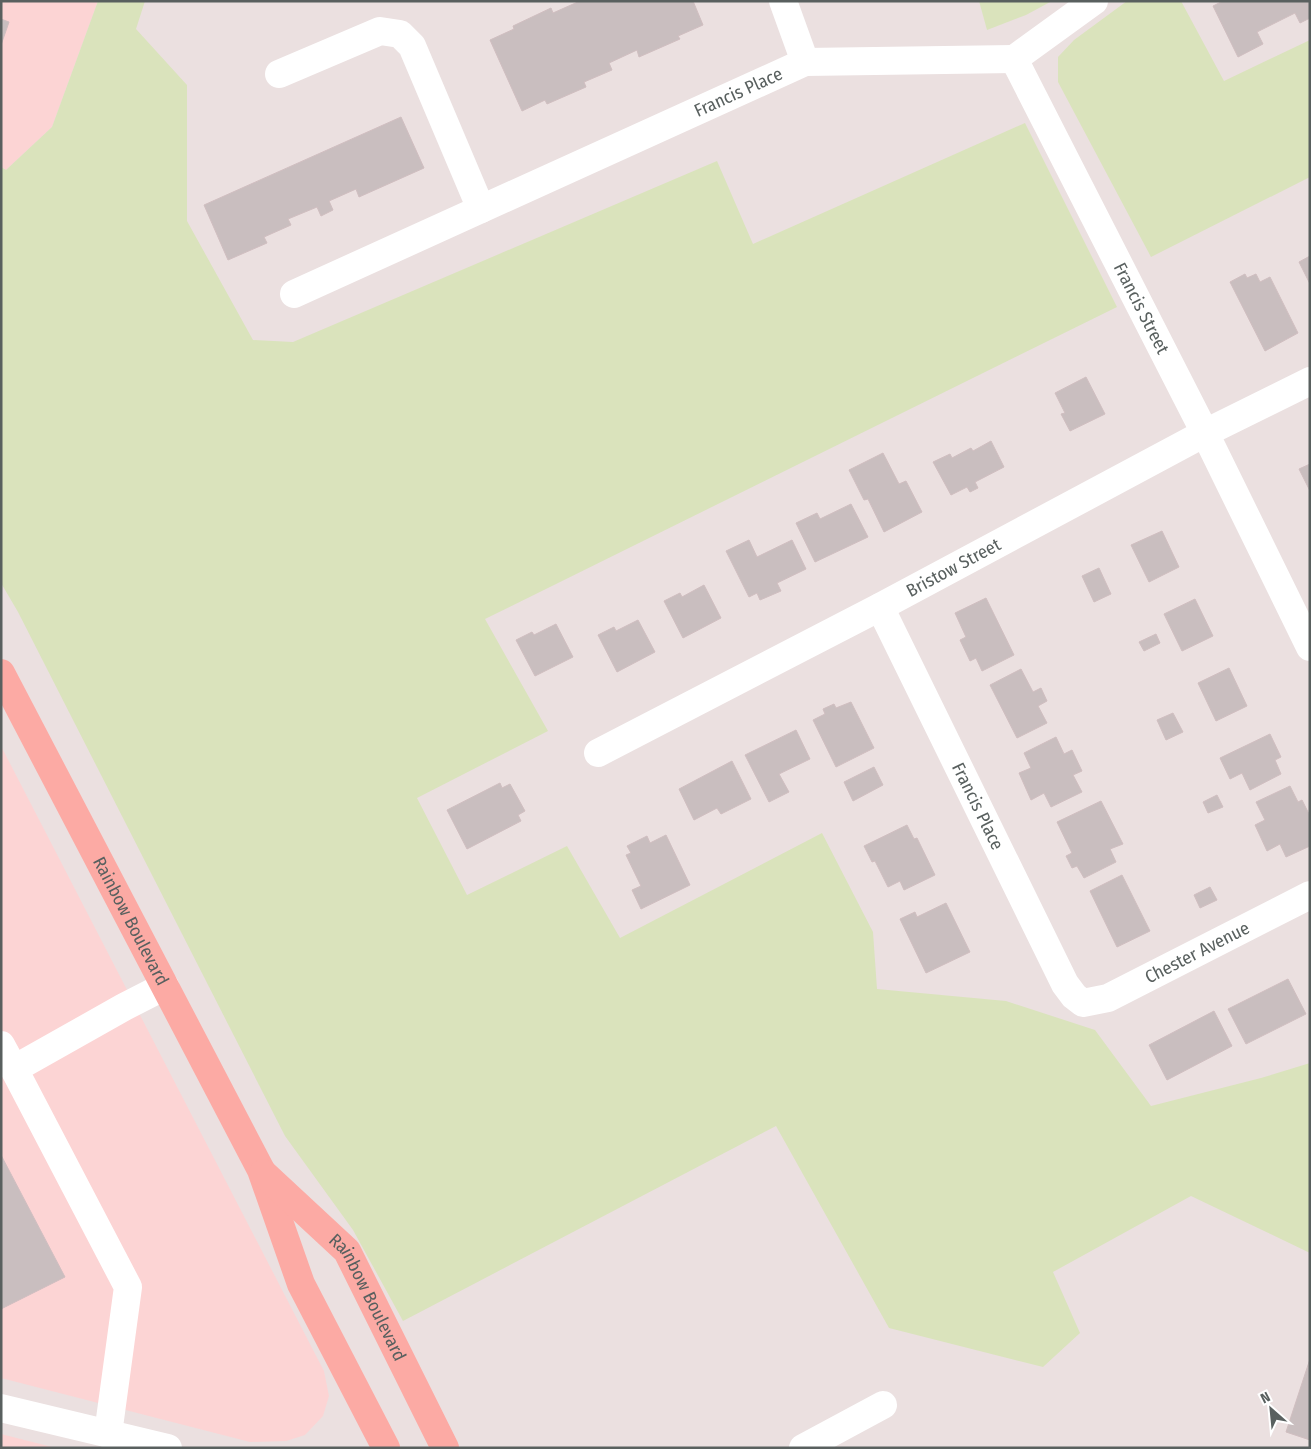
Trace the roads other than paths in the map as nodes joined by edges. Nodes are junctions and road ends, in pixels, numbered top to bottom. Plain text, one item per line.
1 (783, 1) edge
2 (1094, 1) edge
3 (1014, 59) junction
4 (805, 62) junction
5 (279, 74) dead end
6 (481, 209) junction
7 (294, 294) dead end
8 (1310, 381) edge
9 (1205, 433) junction
10 (880, 607) junction
11 (1310, 647) edge
12 (1, 673) edge
13 (598, 753) dead end
14 (1310, 895) edge
15 (165, 986) junction
16 (1083, 1003) joint
17 (7, 1057) edge
18 (260, 1170) junction
19 (883, 1405) dead end
20 (1, 1408) edge
21 (108, 1434) junction
22 (168, 1448) edge
23 (386, 1448) edge
24 (445, 1448) edge
25 (802, 1448) edge

1 - 4 street
2 - 3 street
3 - 4 street, Francis Place
3 - 9 street, Francis Street
4 - 6 street, Francis Place
5 - 6 street
6 - 7 street, Francis Place
8 - 9 street, Bristow Street
9 - 10 street, Bristow Street
9 - 11 street, Francis Street
10 - 13 street, Bristow Street
10 - 16 street, Francis Place
12 - 15 main road, Rainbow Boulevard
14 - 16 street, Chester Avenue
15 - 17 street
15 - 18 main road, Rainbow Boulevard
17 - 21 street
18 - 23 main road, Rainbow Boulevard
18 - 24 main road, Rainbow Boulevard
19 - 25 street
20 - 21 street
21 - 22 street

